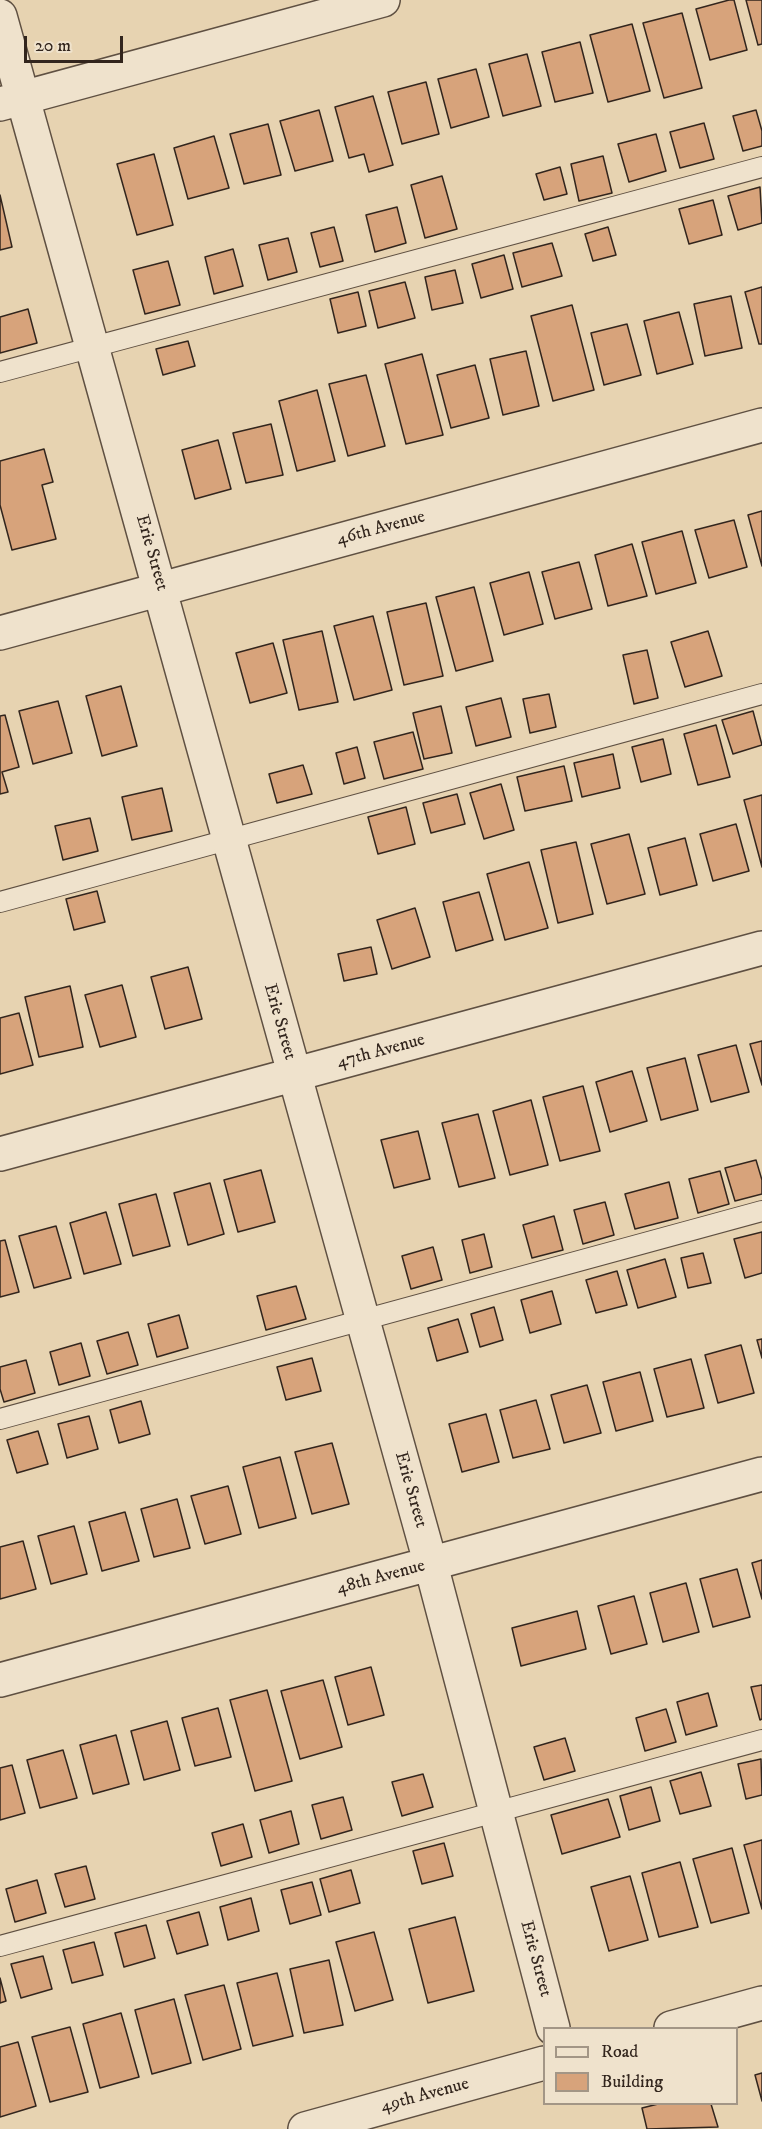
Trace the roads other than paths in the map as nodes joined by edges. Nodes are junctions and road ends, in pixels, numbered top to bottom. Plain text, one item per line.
1 (383, 0) edge
2 (0, 16) edge
3 (11, 101) edge
4 (762, 167) edge
5 (92, 347) junction
6 (0, 372) edge
7 (762, 425) edge
8 (161, 589) junction
9 (0, 633) edge
10 (762, 694) edge
11 (229, 840) junction
12 (0, 902) edge
13 (762, 948) edge
14 (294, 1075) junction
15 (0, 1154) edge
16 (762, 1211) edge
17 (362, 1320) junction
18 (0, 1419) edge
19 (762, 1474) edge
20 (431, 1565) junction
21 (0, 1680) edge
22 (762, 1740) edge
23 (497, 1811) junction
24 (0, 1946) edge
25 (762, 2003) edge
26 (553, 2027) edge
27 (675, 2027) edge
28 (543, 2063) edge
29 (305, 2129) edge

1 - 3 street
2 - 3 street, Erie Street
3 - 5 street, Erie Street
4 - 5 lane
5 - 6 lane
5 - 8 street, Erie Street
7 - 8 street, 46th Avenue
8 - 9 street, 46th Avenue
8 - 11 street, Erie Street
10 - 11 lane
11 - 12 lane
11 - 14 street, Erie Street
13 - 14 street, 47th Avenue
14 - 15 street, 47th Avenue
14 - 17 street, Erie Street
16 - 17 lane
17 - 18 lane
17 - 20 street, Erie Street
19 - 20 street, 48th Avenue
20 - 21 street, 48th Avenue
20 - 23 street, Erie Street
22 - 23 lane
23 - 24 lane
23 - 26 street, Erie Street
25 - 27 street
28 - 29 street, 49th Avenue

